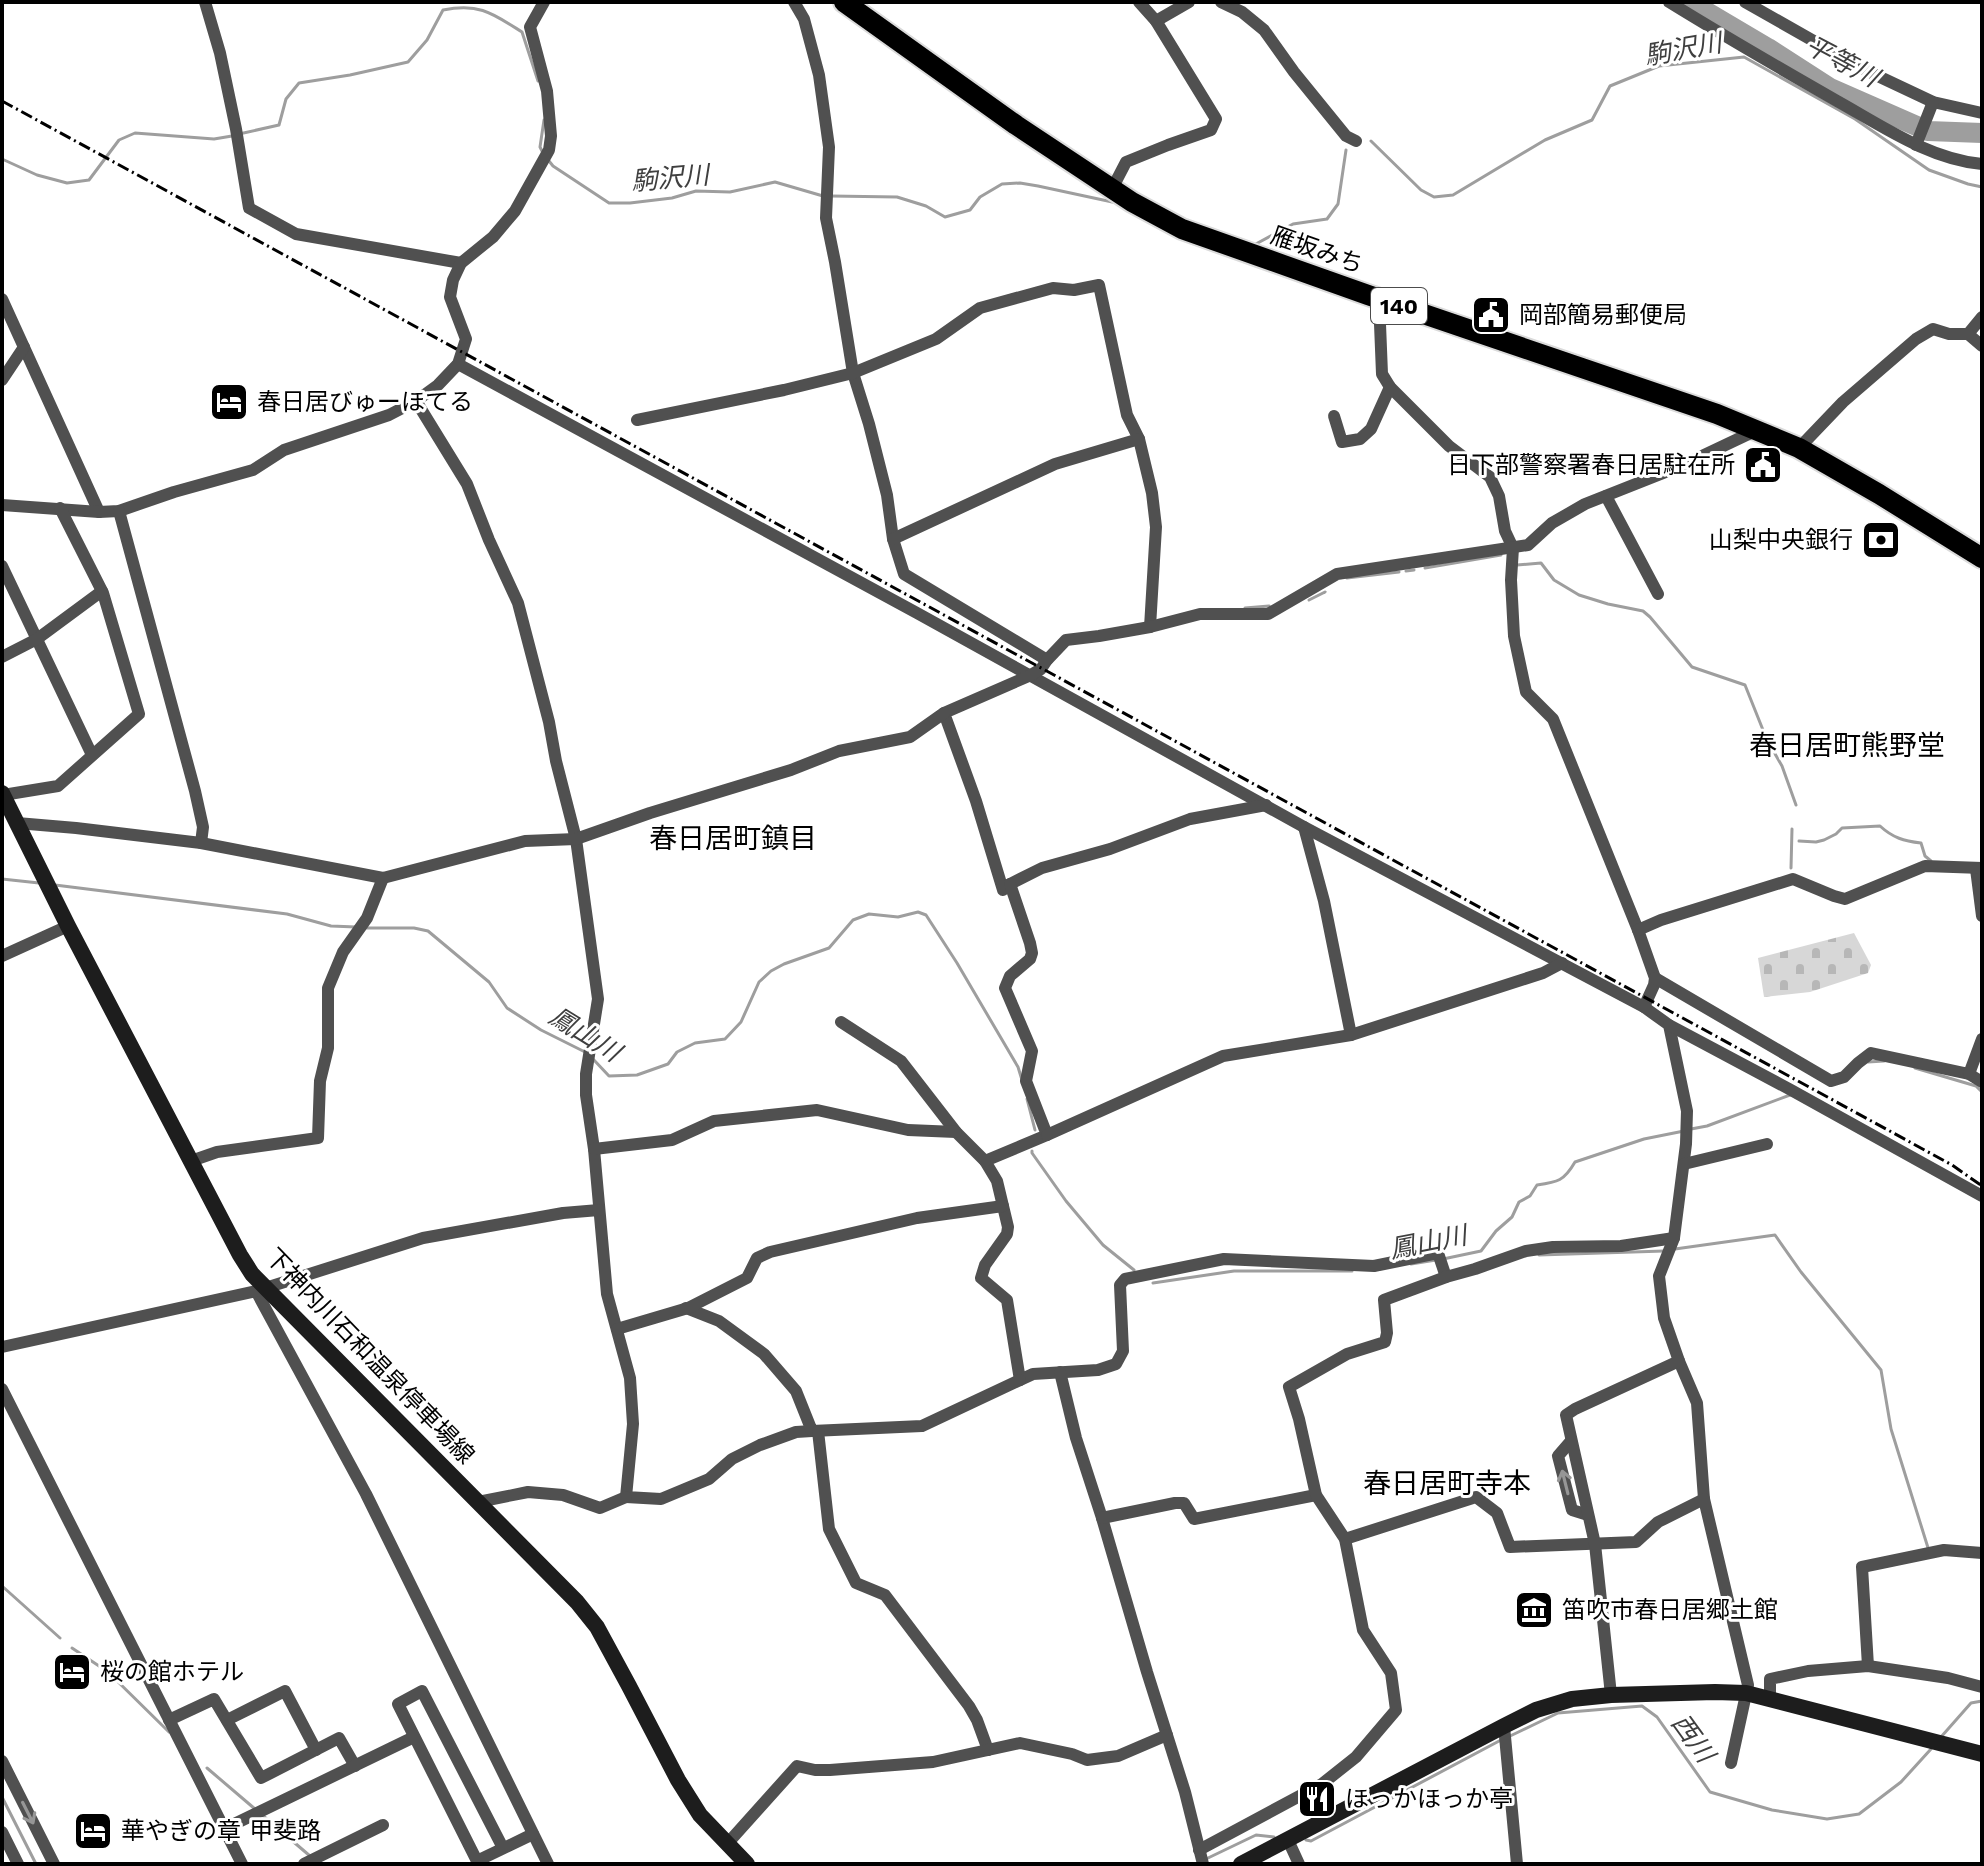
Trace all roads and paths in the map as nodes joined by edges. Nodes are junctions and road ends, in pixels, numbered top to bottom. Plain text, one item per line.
1 (205, 2) edge
2 (544, 2) edge
3 (794, 2) edge
4 (844, 2) edge
5 (1139, 2) edge
6 (1189, 2) edge
7 (1221, 2) edge
8 (1669, 2) edge
9 (1745, 2) edge
10 (1156, 21) junction
11 (1933, 102) junction
12 (1982, 113) edge
13 (1356, 141) dead end
14 (1916, 145) junction
15 (1982, 164) edge
16 (1112, 189) junction
17 (461, 263) junction
18 (2, 299) edge
19 (1379, 299) junction
20 (1982, 317) edge
21 (1968, 334) junction
22 (1982, 346) edge
23 (24, 347) junction
24 (458, 364) junction
25 (853, 373) junction
26 (2, 380) edge
27 (1390, 387) junction
28 (416, 401) junction
29 (1334, 416) dead end
30 (637, 420) dead end
31 (1757, 430) junction
32 (1139, 439) junction
33 (1799, 448) junction
34 (1606, 496) junction
35 (2, 505) edge
36 (60, 508) junction
37 (119, 511) junction
38 (99, 512) junction
39 (893, 539) junction
40 (1513, 548) junction
41 (1982, 558) edge
42 (2, 566) edge
43 (102, 591) junction
44 (1658, 594) dead end
45 (1150, 627) junction
46 (37, 639) junction
47 (2, 657) edge
48 (1047, 660) junction
49 (1031, 675) junction
50 (944, 713) junction
51 (92, 755) junction
52 (2, 794) edge
53 (1266, 805) junction
54 (17, 823) junction
55 (1304, 827) junction
56 (576, 839) junction
57 (201, 843) junction
58 (1979, 869) edge
59 (383, 878) junction
60 (1010, 884) junction
61 (1982, 916) edge
62 (68, 926) junction
63 (1638, 930) junction
64 (2, 956) edge
65 (1562, 963) junction
66 (1655, 981) junction
67 (1644, 1007) junction
68 (841, 1022) dead end
69 (1669, 1025) junction
70 (1351, 1035) junction
71 (1982, 1039) edge
72 (1969, 1074) junction
73 (1982, 1082) edge
74 (956, 1132) junction
75 (1047, 1135) junction
76 (1767, 1144) dead end
77 (594, 1149) junction
78 (191, 1161) junction
79 (985, 1161) junction
80 (1684, 1164) junction
81 (1982, 1196) edge
82 (1003, 1206) junction
83 (599, 1210) junction
84 (1674, 1238) junction
85 (1445, 1273) junction
86 (261, 1290) junction
87 (686, 1308) junction
88 (617, 1329) junction
89 (2, 1347) edge
90 (1679, 1361) junction
91 (1060, 1372) junction
92 (1020, 1380) junction
93 (2, 1389) edge
94 (815, 1431) junction
95 (1316, 1495) junction
96 (626, 1497) junction
97 (1704, 1499) junction
98 (478, 1502) junction
99 (1102, 1518) junction
100 (1345, 1539) junction
101 (1595, 1544) junction
102 (1982, 1553) edge
103 (1868, 1666) junction
104 (1982, 1687) edge
105 (1746, 1693) junction
106 (1611, 1695) junction
107 (1770, 1698) junction
108 (169, 1720) junction
109 (227, 1720) junction
110 (1505, 1728) junction
111 (1167, 1735) junction
112 (414, 1737) junction
113 (316, 1750) junction
114 (988, 1750) junction
115 (1982, 1754) edge
116 (2, 1761) edge
117 (1731, 1763) dead end
118 (355, 1766) junction
119 (383, 1825) dead end
120 (224, 1829) junction
121 (2, 1832) edge
122 (533, 1834) junction
123 (1288, 1840) junction
124 (727, 1844) junction
125 (503, 1848) junction
126 (1199, 1850) junction
127 (18, 1864) edge
128 (54, 1864) edge
129 (242, 1864) edge
130 (304, 1864) edge
131 (548, 1864) edge
132 (747, 1864) edge
133 (1203, 1864) edge
134 (1241, 1864) edge
135 (1299, 1864) edge
136 (1517, 1864) edge

1 - 17 street
2 - 17 street
3 - 25 street
4 - 16 highway, 雁坂みち / 140
5 - 10 street
6 - 10 street
7 - 13 street
8 - 14 street
9 - 11 street
10 - 16 street
11 - 12 street
11 - 14 street
14 - 15 street
16 - 19 highway, 雁坂みち / 140
17 - 24 street
18 - 23 street
19 - 27 street
19 - 31 highway, 雁坂みち / 140
20 - 21 street
21 - 22 street
21 - 33 street
23 - 26 street
23 - 38 street
24 - 28 street
24 - 49 street
25 - 30 street
25 - 32 street
25 - 39 street
27 - 29 street
27 - 40 street
28 - 37 street
28 - 56 street
31 - 33 highway, 雁坂みち / 140
31 - 34 street
32 - 39 street
32 - 45 street
33 - 41 highway, 雁坂みち / 140
34 - 40 street
34 - 44 street
35 - 36 street
36 - 38 street
36 - 43 street
37 - 38 street
37 - 57 street
39 - 48 street
40 - 45 street
40 - 63 street
42 - 46 street
43 - 46 street
43 - 51 street
45 - 48 street
46 - 47 street
46 - 51 street
48 - 49 street
49 - 50 street
49 - 53 street
50 - 56 street
50 - 60 street
51 - 52 street
52 - 54 main road, 下神内川石和温泉停車場線
53 - 55 street
53 - 60 street
54 - 57 street
54 - 62 main road, 下神内川石和温泉停車場線
55 - 65 street
55 - 70 street
56 - 59 street
56 - 77 street
57 - 59 street
58 - 61 street
58 - 63 street
59 - 78 street
60 - 75 street
62 - 64 street
62 - 78 main road, 下神内川石和温泉停車場線
63 - 66 street
65 - 67 street
65 - 70 street
66 - 67 street
66 - 72 street
67 - 69 street
68 - 74 street
69 - 80 street
69 - 81 street
70 - 75 street
71 - 72 street
72 - 73 street
74 - 77 street
74 - 79 street
75 - 79 street
76 - 80 street
77 - 83 street
78 - 86 main road, 下神内川石和温泉停車場線
79 - 82 street
80 - 84 street
82 - 87 street
82 - 92 street
83 - 86 street
83 - 88 street
84 - 85 street
84 - 90 street
85 - 91 street
85 - 95 street
86 - 89 street
86 - 98 main road, 下神内川石和温泉停車場線
86 - 122 street
87 - 88 street
87 - 94 street
88 - 96 street
90 - 97 street
90 - 101 street
91 - 92 street
91 - 99 street
92 - 94 street
93 - 108 street
94 - 96 street
94 - 114 street
95 - 99 street
95 - 100 street
96 - 98 street
97 - 101 street
97 - 105 street
98 - 124 main road, 下神内川石和温泉停車場線
99 - 111 street
100 - 101 street
100 - 126 street
101 - 106 street
102 - 103 street
103 - 104 street
103 - 107 street
105 - 106 main road
105 - 107 main road
105 - 117 street
106 - 110 main road
107 - 115 main road
108 - 109 street
108 - 120 street
109 - 113 street
109 - 113 street
110 - 123 main road
110 - 136 street
111 - 114 street
111 - 126 street
112 - 118 street
112 - 125 street
112 - 125 street
113 - 118 street
114 - 124 street
116 -> 128 street
118 - 120 street
119 - 130 street
120 - 129 street
121 - 127 street
122 - 125 street
122 - 131 street
123 - 134 main road
123 - 135 street
124 - 132 main road, 下神内川石和温泉停車場線
126 - 133 street

